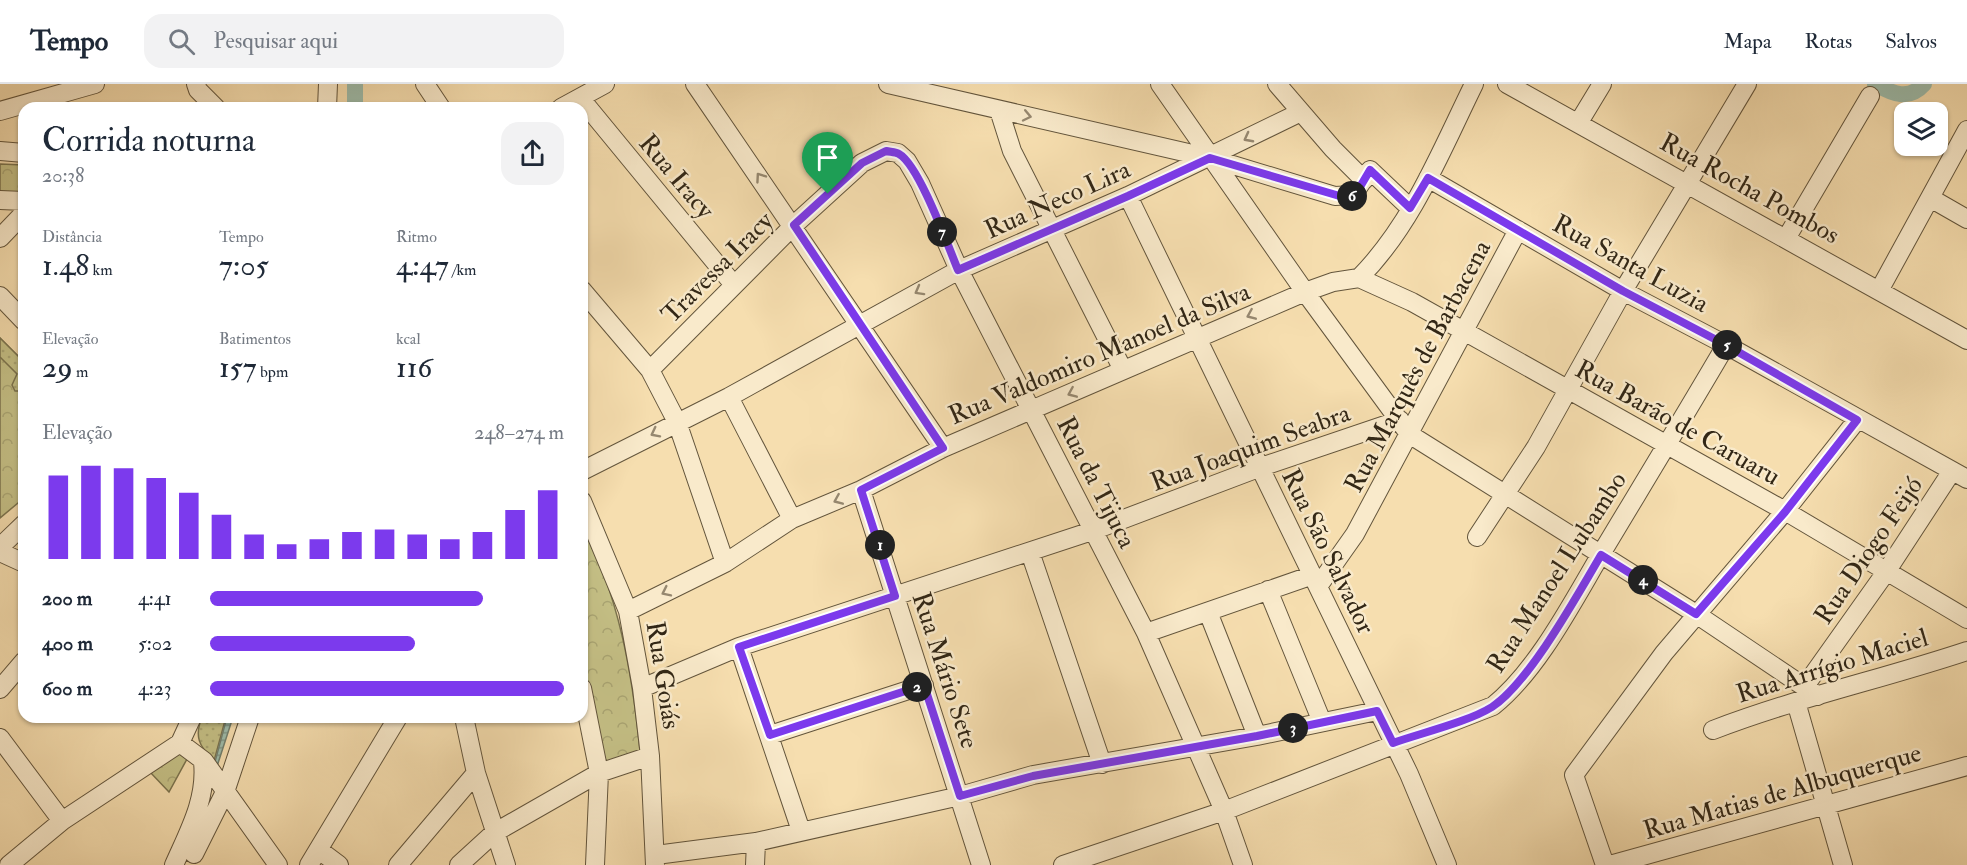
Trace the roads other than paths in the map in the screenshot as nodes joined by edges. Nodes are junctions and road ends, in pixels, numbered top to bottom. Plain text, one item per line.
1 (95, 84) edge
2 (196, 84) edge
3 (328, 84) edge
4 (425, 84) edge
5 (695, 84) edge
6 (888, 84) edge
7 (1160, 84) edge
8 (1277, 84) edge
9 (1474, 84) edge
10 (1507, 84) edge
11 (1602, 84) edge
12 (1747, 84) edge
13 (590, 90) edge
14 (1870, 96) dead end
15 (32, 102) edge
16 (210, 102) edge
17 (327, 102) edge
18 (437, 102) edge
19 (571, 102) edge
20 (18, 106) edge
21 (999, 110) junction
22 (0, 111) edge
23 (1301, 112) junction
24 (1580, 122) junction
25 (1967, 130) edge
26 (0, 151) edge
27 (18, 152) edge
28 (875, 155) joint
29 (1210, 158) junction
30 (1367, 175) junction
31 (1428, 178) junction
32 (1686, 184) junction
33 (1128, 196) junction
34 (1932, 199) junction
35 (0, 200) edge
36 (18, 201) edge
37 (1410, 208) junction
38 (18, 219) edge
39 (1967, 219) edge
40 (794, 225) junction
41 (1053, 228) junction
42 (1518, 230) junction
43 (1787, 237) junction
44 (0, 238) edge
45 (958, 270) junction
46 (1359, 278) junction
47 (734, 285) junction
48 (1880, 290) junction
49 (1623, 291) junction
50 (1305, 292) junction
51 (0, 296) edge
52 (588, 297) edge
53 (18, 310) edge
54 (860, 324) junction
55 (1463, 330) junction
56 (1198, 338) junction
57 (1967, 340) edge
58 (1726, 345) junction
59 (650, 370) junction
60 (1123, 370) junction
61 (1570, 390) junction
62 (729, 397) junction
63 (1031, 410) junction
64 (1857, 420) junction
65 (677, 422) junction
66 (1405, 427) junction
67 (1667, 446) junction
68 (943, 448) junction
69 (588, 468) edge
70 (1261, 468) junction
71 (1959, 475) edge
72 (861, 490) junction
73 (1505, 496) junction
74 (1785, 512) junction
75 (588, 515) edge
76 (792, 519) junction
77 (18, 530) edge
78 (1092, 531) junction
79 (1477, 537) dead end
80 (0, 547) edge
81 (0, 552) edge
82 (1030, 552) junction
83 (1601, 555) junction
84 (18, 560) edge
85 (725, 563) junction
86 (1886, 572) junction
87 (1316, 580) junction
88 (1268, 590) junction
89 (895, 596) junction
90 (628, 611) junction
91 (1208, 612) junction
92 (1696, 614) junction
93 (1967, 619) edge
94 (1146, 633) junction
95 (739, 647) junction
96 (1967, 651) edge
97 (18, 668) edge
98 (924, 685) junction
99 (642, 688) junction
100 (0, 689) edge
101 (1806, 695) junction
102 (1377, 711) junction
103 (588, 718) edge
104 (1322, 722) junction
105 (189, 723) edge
106 (248, 723) edge
107 (394, 723) edge
108 (465, 723) edge
109 (1713, 730) dead end
110 (770, 735) junction
111 (1257, 736) junction
112 (0, 738) edge
113 (180, 743) junction
114 (1393, 743) junction
115 (1196, 747) junction
116 (650, 756) junction
117 (204, 761) junction
118 (1102, 764) junction
119 (1967, 766) edge
120 (477, 773) junction
121 (599, 773) junction
122 (224, 791) junction
123 (960, 796) junction
124 (1826, 806) junction
125 (1224, 811) junction
126 (62, 821) junction
127 (801, 831) junction
128 (494, 833) junction
129 (756, 842) junction
130 (194, 854) dead end
131 (314, 858) edge
132 (656, 860) edge
133 (9, 865) edge
134 (174, 865) edge
135 (278, 865) edge
136 (339, 865) edge
137 (398, 865) edge
138 (459, 865) edge
139 (506, 865) edge
140 (596, 865) edge
141 (755, 865) edge
142 (981, 865) edge
143 (1063, 865) edge
144 (1243, 865) edge
145 (1447, 865) edge
146 (1605, 865) edge
147 (1611, 865) edge
148 (1843, 865) edge

1 - 15 street
2 - 16 street
3 - 17 street
4 - 18 street
40 -> 5 street
6 - 21 street
7 - 29 street
8 - 23 street
9 - 31 street
10 - 24 street, Rua Rocha Pombos
11 - 24 street
12 - 32 street
13 - 19 street
13 - 47 street, Rua Iracy
14 - 43 street
20 - 22 street
21 -> 29 street
21 - 41 street
23 -> 29 street, Rua Neco Lira
23 - 30 street
24 - 32 street, Rua Rocha Pombos
25 - 34 street
26 - 27 street
28 - 40 street, Travessa Iracy
28 - 45 street, Rua da Tijuca
29 - 30 street
29 - 33 street, Rua Neco Lira
29 - 50 street
30 - 37 street
31 - 37 street
31 - 42 street, Rua Santa Luzia
32 - 43 street, Rua Rocha Pombos
32 - 49 street
33 - 41 street, Rua Neco Lira
33 - 56 street, Rua São Salvador
34 - 39 street
34 - 48 street
35 - 36 street
37 - 46 street
38 - 44 street
40 - 47 street, Travessa Iracy
40 - 54 street
41 - 45 street, Rua Neco Lira
41 - 60 street
42 - 49 street, Rua Santa Luzia
42 - 55 street, Rua Marquês de Barbacena
43 - 48 street, Rua Rocha Pombos
45 -> 54 street, Rua Neco Lira
45 - 63 street, Rua da Tijuca
46 - 50 street, Rua Valdomiro Manoel da Silva
46 - 55 street, Rua Barão de Caruaru
47 - 59 street, Travessa Iracy
48 - 57 street, Rua Rocha Pombos
49 - 58 street, Rua Santa Luzia
49 - 61 street
50 -> 56 street, Rua Valdomiro Manoel da Silva
50 - 66 street
51 - 53 street
52 - 59 street
54 - 62 street, Rua Neco Lira
54 - 68 street
55 - 61 street, Rua Barão de Caruaru
55 - 66 street, Rua Marquês de Barbacena
56 - 60 street, Rua Valdomiro Manoel da Silva
56 - 70 street, Rua São Salvador
58 - 64 street, Rua Santa Luzia
58 - 67 street, Rua Manoel Lubambo
59 - 65 street
60 -> 63 street, Rua Valdomiro Manoel da Silva
61 - 67 street, Rua Barão de Caruaru
61 - 73 street
62 - 65 street, Rua Neco Lira
62 - 76 street
63 - 68 street, Rua Valdomiro Manoel da Silva
63 - 78 street, Rua da Tijuca
64 - 71 street, Rua Santa Luzia
64 - 74 street
65 -> 69 street, Rua Neco Lira
65 - 85 street
66 - 70 street, Rua Joaquim Seabra
66 - 73 street
66 - 87 street, Rua Marquês de Barbacena
67 - 74 street, Rua Barão de Caruaru
67 - 83 street, Rua Manoel Lubambo
68 - 72 street, Rua Valdomiro Manoel da Silva
70 - 78 street, Rua Joaquim Seabra
70 - 87 street, Rua São Salvador
71 - 86 street, Rua Diogo Feijó
72 -> 76 street, Rua Valdomiro Manoel da Silva
72 - 89 street, Rua Mário Sete
73 - 79 street
73 - 83 street
74 - 86 street, Rua Barão de Caruaru
74 - 92 street
75 - 90 street, Rua Goiás
76 - 85 street, Rua Valdomiro Manoel da Silva
77 - 80 street
78 - 82 street, Rua Joaquim Seabra
78 - 94 street, Rua da Tijuca
81 - 84 street
82 - 89 street, Rua Joaquim Seabra
82 - 118 street
83 - 92 street
83 - 114 street, Rua Manoel Lubambo
85 -> 90 street, Rua Valdomiro Manoel da Silva
86 - 93 street, Rua Barão de Caruaru
86 - 101 street, Rua Diogo Feijó
87 - 88 street
87 - 102 street, Rua São Salvador
88 - 91 street
88 - 104 street
89 - 95 street, Rua Joaquim Seabra
89 - 98 street, Rua Mário Sete
90 - 99 street, Rua Goiás
91 - 94 street
91 - 111 street
92 - 101 street
92 - 146 street
94 - 115 street, Rua da Tijuca
95 - 99 street, Rua Joaquim Seabra
95 - 110 street
96 - 101 street, Rua Arrígio Maciel
97 - 100 street
98 - 110 street
98 - 123 street, Rua Mário Sete
99 - 116 street, Rua Goiás
101 - 109 street, Rua Arrígio Maciel
101 - 124 street
102 - 104 street
102 - 114 street, Rua São Salvador
103 - 121 street
104 - 111 street
105 - 113 street
106 - 122 street
107 - 131 street
108 - 120 street
110 - 127 street
111 - 115 street
112 - 126 street
113 - 117 street
113 - 126 street
114 - 125 street, Rua Manoel Lubambo
114 - 145 street, Rua São Salvador
115 - 118 street
115 - 125 street, Rua da Tijuca
116 - 121 street
116 - 132 street, Rua Goiás
117 - 122 street
117 - 134 street
118 - 123 street
119 - 124 street, Rua Matias de Albuquerque
120 - 128 street
120 - 137 street
121 - 128 street
121 - 140 street
122 - 130 street
122 - 135 street
123 - 127 street
123 - 142 street, Rua Mário Sete
124 - 147 street, Rua Matias de Albuquerque
124 - 148 street
125 - 143 street, Rua Manoel Lubambo
125 - 144 street, Rua da Tijuca
126 - 133 street
127 - 129 street
128 - 138 street
128 - 139 street
129 - 132 street
129 - 141 street
131 - 136 street

